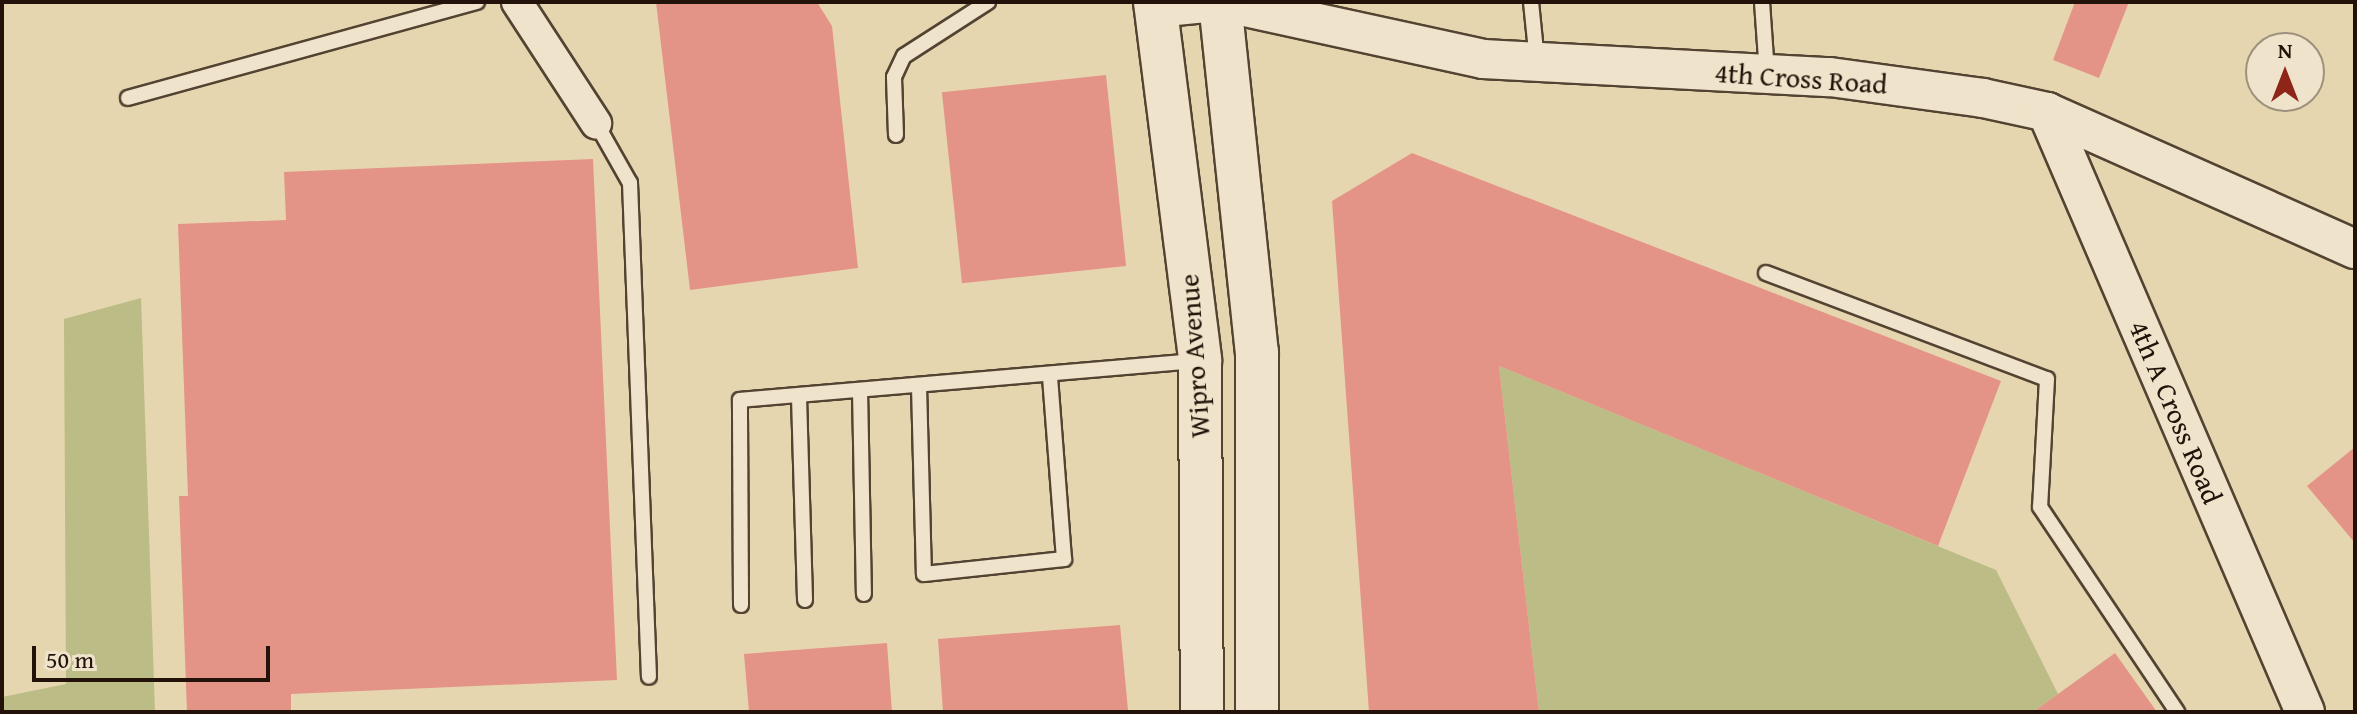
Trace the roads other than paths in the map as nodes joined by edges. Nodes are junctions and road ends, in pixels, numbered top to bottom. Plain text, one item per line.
1 (477, 2) edge
2 (517, 2) edge
3 (988, 2) edge
4 (1219, 2) edge
5 (1531, 2) edge
6 (1762, 2) edge
7 (1155, 5) edge
8 (1537, 63) junction
9 (1767, 74) junction
10 (128, 98) dead end
11 (2047, 112) junction
12 (596, 123) joint
13 (896, 135) dead end
14 (2355, 249) edge
15 (1766, 273) dead end
16 (1200, 360) junction
17 (1050, 375) junction
18 (919, 386) junction
19 (860, 390) junction
20 (799, 397) junction
21 (864, 594) dead end
22 (805, 600) dead end
23 (741, 605) dead end
24 (649, 677) dead end
25 (1202, 712) edge
26 (1257, 712) edge
27 (2177, 712) edge
28 (2305, 712) edge

1 - 10 lane
2 - 12 street
3 - 13 lane
4 - 7 street, 4th Cross Road
4 - 8 street, 4th Cross Road
4 - 26 main road, Wipro Avenue
5 - 8 lane
6 - 9 lane
7 - 16 main road, Wipro Avenue
8 - 9 street, 4th Cross Road
9 - 11 street, 4th Cross Road
11 - 14 street, 4th Cross Road
11 - 28 street, 4th A Cross Road
12 - 24 lane
15 - 27 lane
16 - 17 lane
16 - 25 main road, Wipro Avenue
17 - 18 lane
17 - 18 lane
18 - 19 lane
19 - 20 lane
19 - 21 lane
20 - 22 lane
20 - 23 lane

